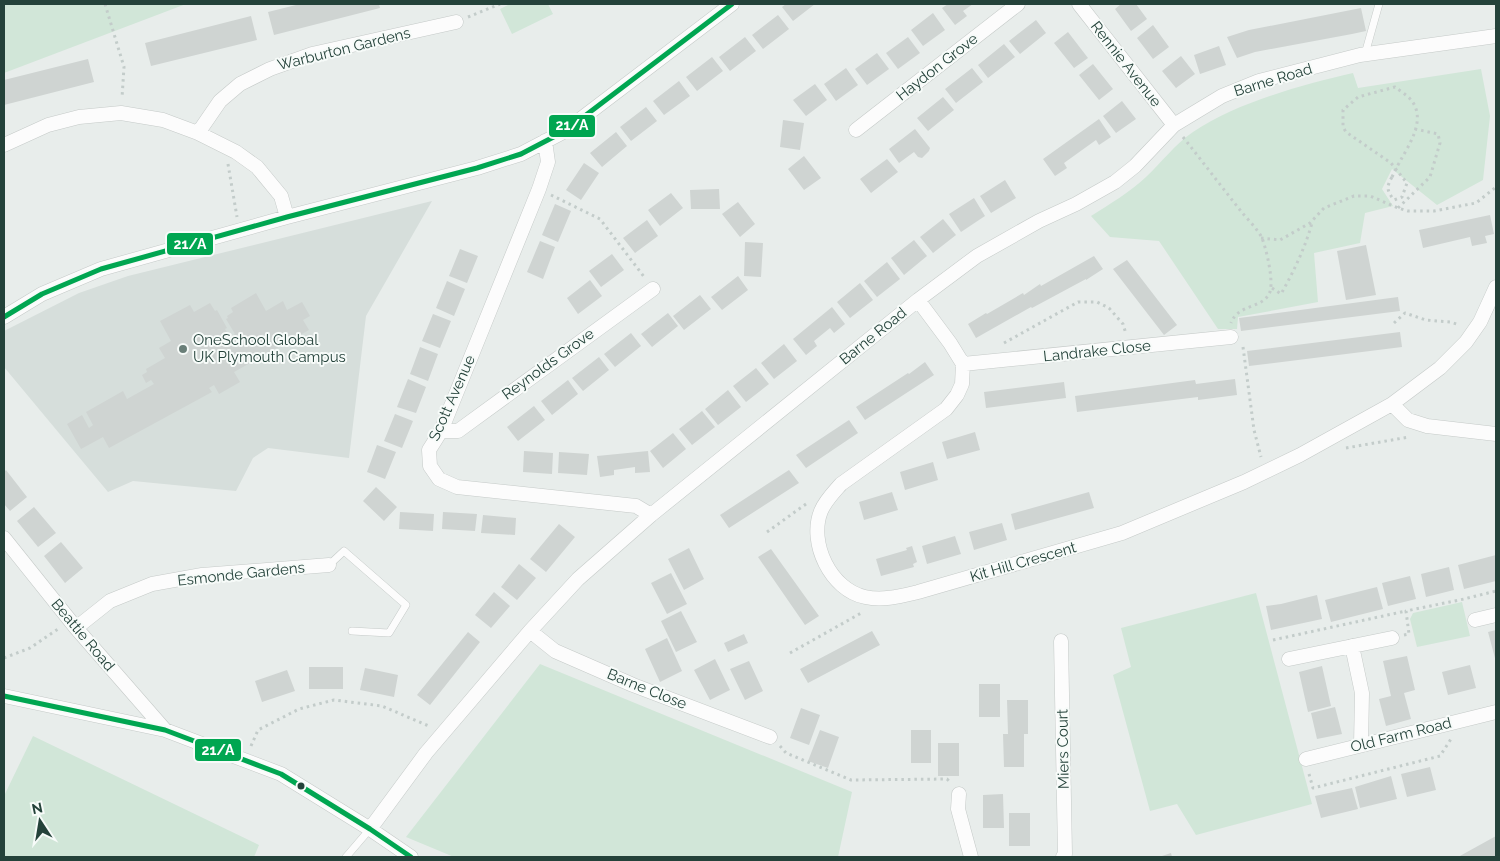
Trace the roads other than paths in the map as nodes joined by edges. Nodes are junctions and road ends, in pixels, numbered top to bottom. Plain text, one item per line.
1 (732, 4) edge
2 (1018, 4) edge
3 (1079, 4) edge
4 (1379, 4) edge
5 (456, 22) road end
6 (1496, 36) edge
7 (1365, 54) junction
8 (1174, 124) junction
9 (856, 130) dead end
10 (198, 132) junction
11 (545, 142) junction
12 (4, 145) edge
13 (287, 217) junction
14 (1496, 287) edge
15 (653, 288) road end
16 (918, 300) junction
17 (4, 318) edge
18 (1236, 338) road end
19 (963, 364) junction
20 (1392, 404) junction
21 (441, 430) junction
22 (1496, 434) edge
23 (651, 514) junction
24 (4, 538) edge
25 (329, 565) joint
26 (1496, 615) edge
27 (1475, 620) dead end
28 (73, 624) junction
29 (352, 631) dead end
30 (530, 631) junction
31 (1392, 638) road end
32 (1061, 641) dead end
33 (1352, 646) junction
34 (1289, 659) dead end
35 (4, 696) edge
36 (1496, 712) edge
37 (165, 730) junction
38 (770, 737) road end
39 (1361, 745) junction
40 (1306, 759) road end
41 (959, 794) road end
42 (370, 829) junction
43 (346, 857) edge
44 (411, 857) edge
45 (971, 857) edge
46 (1063, 857) edge

1 - 11 street
2 - 9 street, Haydon Grove
3 - 8 street, Rennie Avenue
4 - 7 lane
5 - 10 street, Warburton Gardens
6 - 7 street, Barne Road
7 - 8 street, Barne Road
8 - 16 street, Barne Road
10 - 12 street
10 - 13 street
11 - 13 street
11 - 21 street, Scott Avenue
13 - 17 street
14 - 20 street, Kit Hill Crescent
15 - 21 street, Reynolds Grove
16 - 19 street
16 - 23 street, Barne Road
18 - 19 street, Landrake Close
19 - 20 street, Kit Hill Crescent
20 - 22 street
21 - 23 street, Scott Avenue
23 - 30 street, Barne Road
24 - 28 street, Beattie Road
25 - 28 street, Esmonde Gardens
25 - 29 lane
26 - 27 street
28 - 37 street, Beattie Road
30 - 38 street, Barne Close
30 - 42 street, Barne Road
31 - 33 street
32 - 46 street, Miers Court
33 - 34 street
33 - 39 street
35 - 37 street
36 - 39 street, Old Farm Road
37 - 42 street
39 - 40 street, Old Farm Road
41 - 45 street
42 - 43 lane
42 - 44 street

